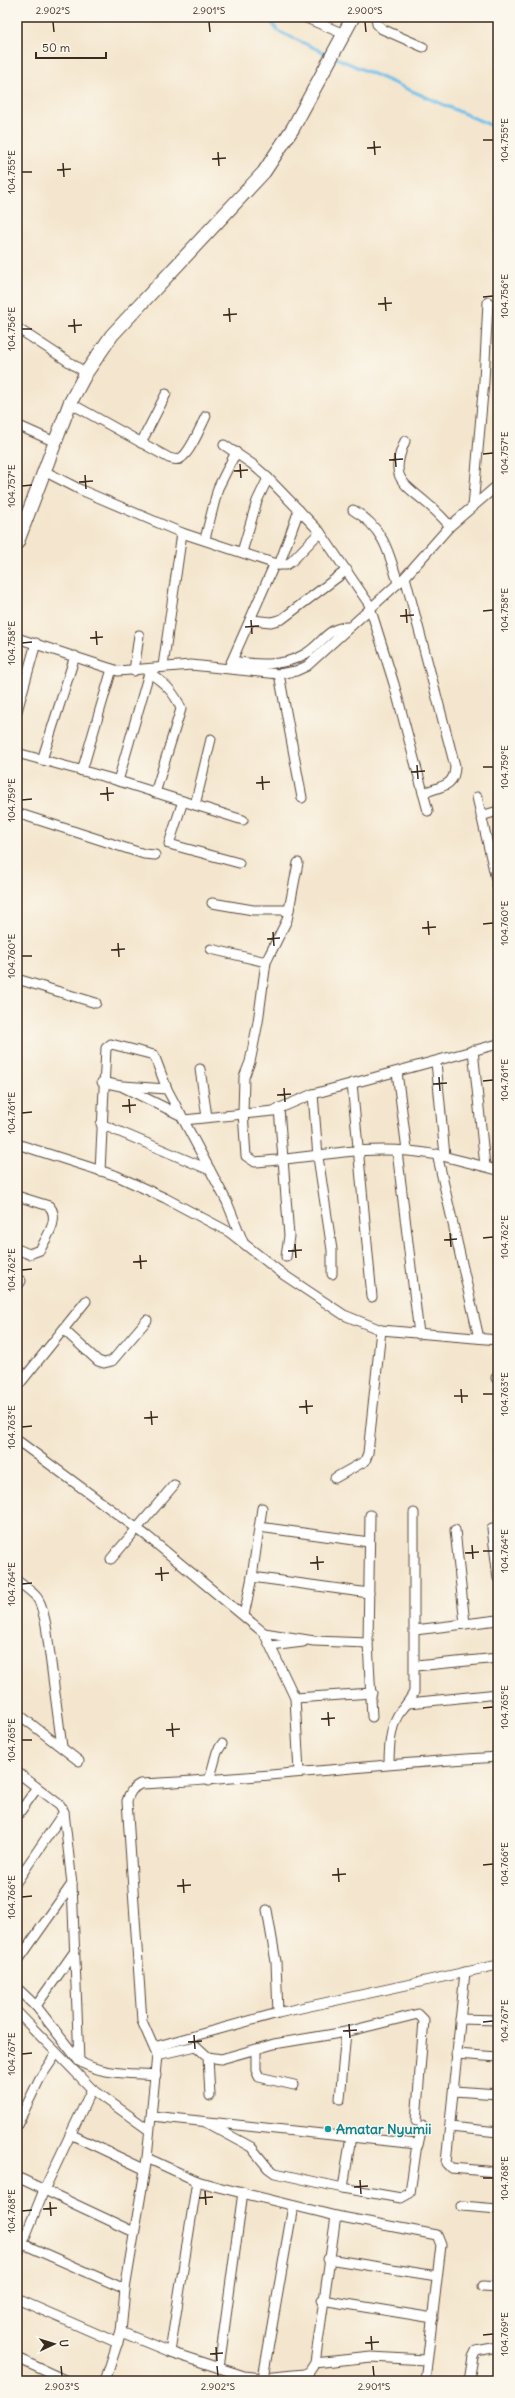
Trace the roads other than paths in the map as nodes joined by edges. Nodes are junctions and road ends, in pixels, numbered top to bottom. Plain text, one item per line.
1 (304, 17) edge
2 (353, 17) edge
3 (376, 17) edge
4 (343, 36) junction
5 (423, 47) dead end
6 (488, 302) dead end
7 (17, 328) edge
8 (86, 373) junction
9 (166, 394) dead end
10 (70, 403) junction
11 (206, 416) dead end
12 (17, 425) edge
13 (405, 441) dead end
14 (55, 442) junction
15 (141, 443) junction
16 (224, 445) dead end
17 (236, 452) junction
18 (44, 472) junction
19 (268, 478) junction
20 (498, 486) edge
21 (472, 507) junction
22 (299, 510) junction
23 (353, 510) dead end
24 (450, 526) junction
25 (19, 529) edge
26 (320, 532) junction
27 (182, 533) junction
28 (205, 539) junction
29 (17, 543) edge
30 (242, 552) junction
31 (277, 564) junction
32 (346, 570) junction
33 (401, 580) junction
34 (371, 609) junction
35 (250, 620) junction
36 (349, 627) junction
37 (139, 635) dead end
38 (17, 638) edge
39 (36, 643) junction
40 (75, 656) junction
41 (231, 665) junction
42 (163, 666) junction
43 (112, 669) junction
44 (134, 670) junction
45 (149, 671) junction
46 (279, 674) junction
47 (17, 711) edge
48 (211, 739) dead end
49 (17, 753) edge
50 (42, 760) junction
51 (82, 771) junction
52 (118, 781) junction
53 (155, 793) junction
54 (423, 793) junction
55 (477, 797) dead end
56 (302, 798) dead end
57 (183, 801) junction
58 (195, 805) junction
59 (428, 811) dead end
60 (498, 811) edge
61 (17, 813) edge
62 (481, 816) junction
63 (242, 820) dead end
64 (155, 855) dead end
65 (494, 855) edge
66 (239, 863) dead end
67 (298, 863) dead end
68 (498, 888) edge
69 (212, 903) dead end
70 (289, 910) junction
71 (211, 949) dead end
72 (266, 962) junction
73 (17, 979) edge
74 (96, 1003) dead end
75 (498, 1044) edge
76 (473, 1050) junction
77 (436, 1062) junction
78 (200, 1069) dead end
79 (397, 1072) junction
80 (102, 1082) junction
81 (352, 1083) junction
82 (121, 1086) junction
83 (167, 1089) junction
84 (313, 1094) junction
85 (279, 1108) junction
86 (243, 1113) junction
87 (207, 1117) junction
88 (183, 1118) junction
89 (101, 1124) junction
90 (17, 1144) edge
91 (407, 1150) junction
92 (397, 1151) junction
93 (359, 1152) junction
94 (441, 1155) junction
95 (318, 1157) junction
96 (282, 1161) junction
97 (485, 1166) junction
98 (210, 1170) junction
99 (498, 1170) edge
100 (100, 1171) junction
101 (17, 1196) edge
102 (243, 1243) junction
103 (17, 1249) edge
104 (286, 1257) dead end
105 (332, 1274) dead end
106 (372, 1298) dead end
107 (86, 1301) dead end
108 (147, 1320) dead end
109 (64, 1330) junction
110 (381, 1330) junction
111 (419, 1334) junction
112 (479, 1338) junction
113 (498, 1340) edge
114 (17, 1387) edge
115 (17, 1440) edge
116 (335, 1478) dead end
117 (174, 1485) dead end
118 (262, 1508) dead end
119 (414, 1513) dead end
120 (370, 1515) dead end
121 (259, 1527) junction
122 (492, 1528) dead end
123 (455, 1530) dead end
124 (141, 1532) junction
125 (369, 1542) junction
126 (111, 1559) dead end
127 (252, 1577) junction
128 (498, 1578) edge
129 (17, 1581) edge
130 (369, 1593) junction
131 (244, 1615) junction
132 (498, 1620) edge
133 (464, 1624) junction
134 (415, 1630) junction
135 (264, 1633) junction
136 (314, 1641) junction
137 (368, 1643) junction
138 (271, 1646) junction
139 (498, 1658) edge
140 (416, 1666) junction
141 (372, 1693) junction
142 (498, 1694) edge
143 (295, 1698) junction
144 (409, 1703) junction
145 (17, 1713) edge
146 (372, 1717) dead end
147 (222, 1744) dead end
148 (62, 1747) junction
149 (498, 1758) edge
150 (78, 1761) dead end
151 (388, 1764) junction
152 (17, 1772) edge
153 (299, 1772) junction
154 (209, 1780) junction
155 (37, 1788) junction
156 (64, 1812) junction
157 (17, 1816) edge
158 (17, 1881) edge
159 (72, 1884) junction
160 (267, 1910) dead end
161 (75, 1951) junction
162 (17, 1962) edge
163 (498, 1965) edge
164 (465, 1972) junction
165 (17, 1988) edge
166 (36, 2006) junction
167 (17, 2012) edge
168 (278, 2013) junction
169 (460, 2019) junction
170 (498, 2020) edge
171 (346, 2032) junction
172 (256, 2050) junction
173 (156, 2051) junction
174 (56, 2054) junction
175 (456, 2054) junction
176 (208, 2058) junction
177 (498, 2058) edge
178 (79, 2061) junction
179 (156, 2075) junction
180 (294, 2085) dead end
181 (92, 2088) junction
182 (454, 2091) junction
183 (498, 2094) edge
184 (210, 2096) dead end
185 (340, 2099) dead end
186 (152, 2116) junction
187 (205, 2122) junction
188 (17, 2125) edge
189 (450, 2127) junction
190 (149, 2130) junction
191 (498, 2132) edge
192 (70, 2134) junction
193 (351, 2136) junction
194 (418, 2145) junction
195 (147, 2158) junction
196 (144, 2169) junction
197 (498, 2172) edge
198 (17, 2176) edge
199 (197, 2181) junction
200 (343, 2188) junction
201 (44, 2190) junction
202 (243, 2192) junction
203 (293, 2206) junction
204 (462, 2206) dead end
205 (498, 2209) edge
206 (336, 2216) junction
207 (134, 2232) junction
208 (23, 2244) junction
209 (17, 2258) edge
210 (328, 2259) junction
211 (437, 2276) junction
212 (483, 2286) dead end
213 (498, 2288) edge
214 (125, 2289) junction
215 (17, 2299) edge
216 (322, 2300) junction
217 (433, 2318) junction
218 (121, 2332) junction
219 (118, 2343) junction
220 (498, 2347) edge
221 (170, 2352) junction
222 (17, 2358) edge
223 (426, 2360) junction
224 (315, 2363) junction
225 (219, 2368) junction
226 (263, 2378) junction
227 (304, 2378) edge
228 (67, 2381) edge
229 (105, 2381) edge
230 (425, 2381) edge
231 (469, 2381) edge

1 - 4 street
2 - 4 main road
3 - 5 street
4 - 8 main road
6 - 21 street
7 - 8 street
8 - 10 main road
9 - 15 street
10 - 14 main road
10 - 15 street
11 - 15 street
12 - 14 street
13 - 24 street
14 - 18 main road
16 - 17 street
17 - 19 street
17 - 28 street
18 - 25 main road
18 - 27 street
19 - 22 street
19 - 30 street
20 - 21 street
21 - 24 street
22 - 26 street
22 - 31 street
23 - 33 street
24 - 33 street
25 - 29 main road
26 - 31 street
26 - 32 street
27 - 28 street
27 - 42 street
28 - 30 street
30 - 31 street
31 - 35 street
32 - 34 street
32 - 35 street
33 - 34 street
33 - 54 street
34 - 36 street
34 - 54 street
35 - 41 street
36 - 41 street
36 - 46 street
37 - 44 street
38 - 39 street
39 - 40 street
39 - 47 street
40 - 43 street
40 - 50 street
41 - 42 street
41 - 46 street
42 - 45 street
43 - 44 street
43 - 51 street
44 - 45 street
45 - 52 street
45 - 53 street
46 - 56 street
48 - 58 street
49 - 50 street
50 - 51 street
51 - 52 street
52 - 53 street
53 - 57 street
54 - 59 street
55 - 62 street
57 - 58 street
57 - 66 street
58 - 63 street
60 - 62 street
61 - 64 street
62 - 65 street
65 - 68 street
67 - 70 street
69 - 70 street
70 - 72 street
71 - 72 street
72 - 86 street
73 - 74 street
75 - 76 street
76 - 77 street
76 - 97 street
77 - 79 street
77 - 94 street
78 - 87 street
79 - 81 street
79 - 91 street
80 - 82 street
80 - 83 street
80 - 89 street
81 - 84 street
81 - 93 street
82 - 83 street
82 - 88 street
83 - 88 street
84 - 85 street
84 - 95 street
85 - 86 street
85 - 96 street
86 - 87 street
86 - 96 street
87 - 88 street
88 - 98 street
89 - 98 street
89 - 100 street
90 - 100 street
91 - 92 street
91 - 94 street
92 - 93 street
92 - 111 street
93 - 95 street
93 - 106 street
94 - 97 street
94 - 112 street
95 - 96 street
95 - 105 street
96 - 104 street
97 - 99 street
98 - 102 street
100 - 102 street
101 - 103 street
102 - 110 street
107 - 109 street
108 - 109 street
109 - 114 street
110 - 111 street
110 - 116 street
111 - 112 street
112 - 113 street
115 - 124 street
117 - 124 street
118 - 121 street
119 - 134 street
120 - 125 street
121 - 125 street
121 - 127 street
122 - 128 street
123 - 133 street
124 - 126 street
124 - 131 street
125 - 130 street
127 - 130 street
127 - 131 street
129 - 148 street
130 - 137 street
131 - 135 street
132 - 133 street
133 - 134 street
134 - 140 street
135 - 136 street
135 - 138 street
136 - 137 street
136 - 138 street
137 - 141 street
138 - 143 street
139 - 140 street
140 - 144 street
141 - 143 street
141 - 146 street
142 - 144 street
143 - 153 street
144 - 151 street
145 - 148 street
147 - 154 street
148 - 150 street
149 - 151 street
151 - 153 street
152 - 155 street
153 - 154 street
154 - 173 street
155 - 156 street
155 - 157 street
156 - 158 street
156 - 159 street
159 - 161 street
159 - 162 street
160 - 168 street
161 - 166 street
161 - 178 street
163 - 164 street
164 - 168 street
164 - 169 street
165 - 166 street
166 - 178 street
167 - 174 street
168 - 173 street
169 - 170 street
169 - 175 street
171 - 172 street
171 - 185 street
171 - 194 street
172 - 176 street
172 - 180 street
173 - 176 street
173 - 179 street
174 - 181 street
174 - 188 street
175 - 177 street
175 - 182 street
176 - 184 street
178 - 179 street
179 - 186 street
181 - 190 street
181 - 192 street
182 - 183 street
182 - 189 street
186 - 187 street
186 - 190 street
187 - 193 street
187 - 200 street
189 - 191 street
189 - 197 street
190 - 195 street
192 - 196 street
192 - 201 street
193 - 194 street
193 - 200 street
194 - 200 street
195 - 196 street
195 - 199 street
196 - 207 street
198 - 201 street
199 - 202 street
199 - 221 street
201 - 207 street
201 - 208 street
202 - 203 street
202 - 225 street
203 - 206 street
203 - 226 street
204 - 205 street
206 - 210 street
206 - 211 street
207 - 214 street
208 - 209 street
208 - 214 street
210 - 211 street
210 - 216 street
211 - 217 street
212 - 213 street
214 - 218 street
215 - 219 street
216 - 217 street
216 - 224 street
217 - 223 street
218 - 219 street
218 - 221 street
219 - 229 street
220 - 231 street
221 - 225 street
222 - 228 street
223 - 224 street
223 - 230 street
224 - 227 street
225 - 226 street
226 - 227 street

